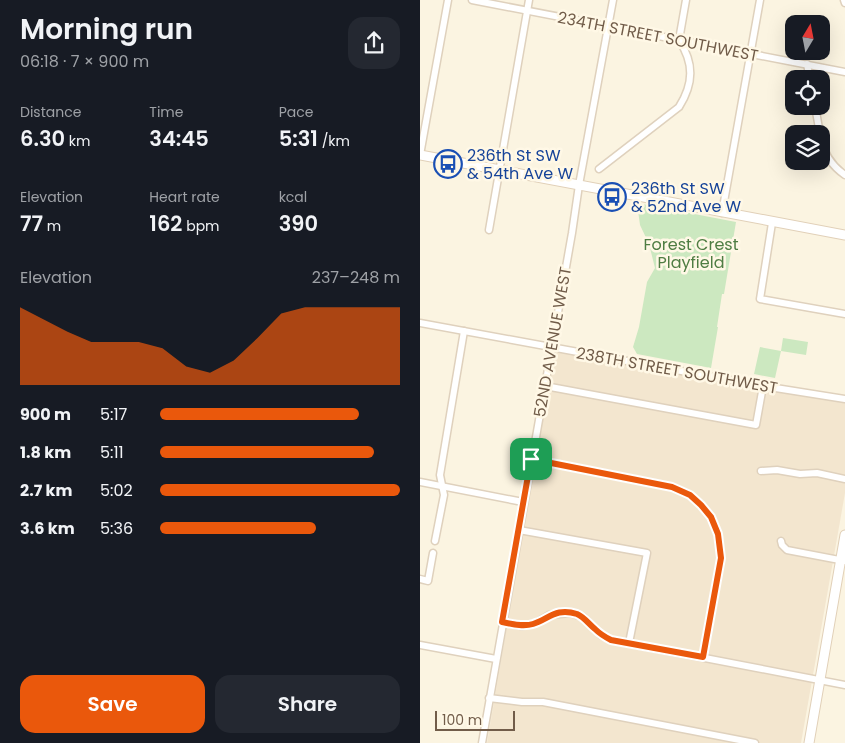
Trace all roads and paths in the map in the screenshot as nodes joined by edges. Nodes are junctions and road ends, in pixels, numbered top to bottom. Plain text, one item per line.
1 (448, 0) edge
2 (472, 0) edge
3 (529, 0) edge
4 (613, 0) edge
5 (686, 0) edge
6 (760, 0) edge
7 (527, 11) junction
8 (609, 26) junction
9 (679, 40) junction
10 (751, 54) junction
11 (807, 64) junction
12 (808, 70) edge
13 (845, 72) edge
14 (420, 155) edge
15 (830, 161) edge
16 (599, 169) dead end
17 (499, 170) junction
18 (845, 175) edge
19 (579, 185) junction
20 (722, 213) junction
21 (772, 223) junction
22 (490, 230) dead end
23 (845, 235) edge
24 (845, 314) edge
25 (420, 323) edge
26 (464, 331) junction
27 (552, 347) junction
28 (545, 386) junction
29 (763, 386) junction
30 (845, 399) edge
31 (531, 459) junction
32 (761, 472) dead end
33 (845, 478) edge
34 (420, 482) edge
35 (441, 486) junction
36 (523, 502) junction
37 (519, 530) junction
38 (845, 536) edge
39 (435, 541) dead end
40 (781, 541) dead end
41 (433, 553) dead end
42 (843, 561) edge
43 (420, 579) edge
44 (502, 622) junction
45 (629, 643) junction
46 (420, 645) edge
47 (703, 657) junction
48 (496, 659) junction
49 (820, 681) junction
50 (845, 686) edge
51 (489, 698) junction
52 (482, 743) edge
53 (755, 743) edge
54 (809, 743) edge

1 - 14 street
2 - 7 street, 234TH STREET SOUTHWEST
3 - 7 street
4 - 8 street, 52ND AVENUE WEST
5 - 9 street
6 - 10 street
7 - 8 street, 234TH STREET SOUTHWEST
7 - 17 street
8 - 9 street, 234TH STREET SOUTHWEST
8 - 19 street, 52ND AVENUE WEST
9 - 10 street, 234TH STREET SOUTHWEST
9 - 16 street
10 - 11 street, 234TH STREET SOUTHWEST
10 - 20 street
11 - 12 street
11 - 13 street, 234TH STREET SOUTHWEST
14 - 17 main road
15 - 18 street
17 - 19 main road
17 - 22 street
19 - 20 main road
19 - 27 street, 52ND AVENUE WEST
20 - 21 main road
21 - 23 main road
21 - 24 street
25 - 26 street, 238TH STREET SOUTHWEST
26 - 27 street, 238TH STREET SOUTHWEST
26 - 35 street
27 - 28 street, 52ND AVENUE WEST
27 - 29 street, 238TH STREET SOUTHWEST
28 - 29 street
28 - 31 street, 52ND AVENUE WEST
29 - 30 street, 238TH STREET SOUTHWEST
31 - 36 street, 52ND AVENUE WEST
31 - 47 street
32 - 33 street
34 - 35 street
35 - 36 street
35 - 39 street
36 - 37 street, 52ND AVENUE WEST
37 - 44 street, 52ND AVENUE WEST
37 - 45 street
38 - 42 main road
40 - 42 street
41 - 43 street
42 - 49 main road
44 - 45 street
44 - 48 street, 52ND AVENUE WEST
45 - 47 street
46 - 48 street
47 - 49 street
48 - 51 street, 52ND AVENUE WEST
49 - 50 street
49 - 54 main road
51 - 52 street, 52ND AVENUE WEST
51 - 53 street

